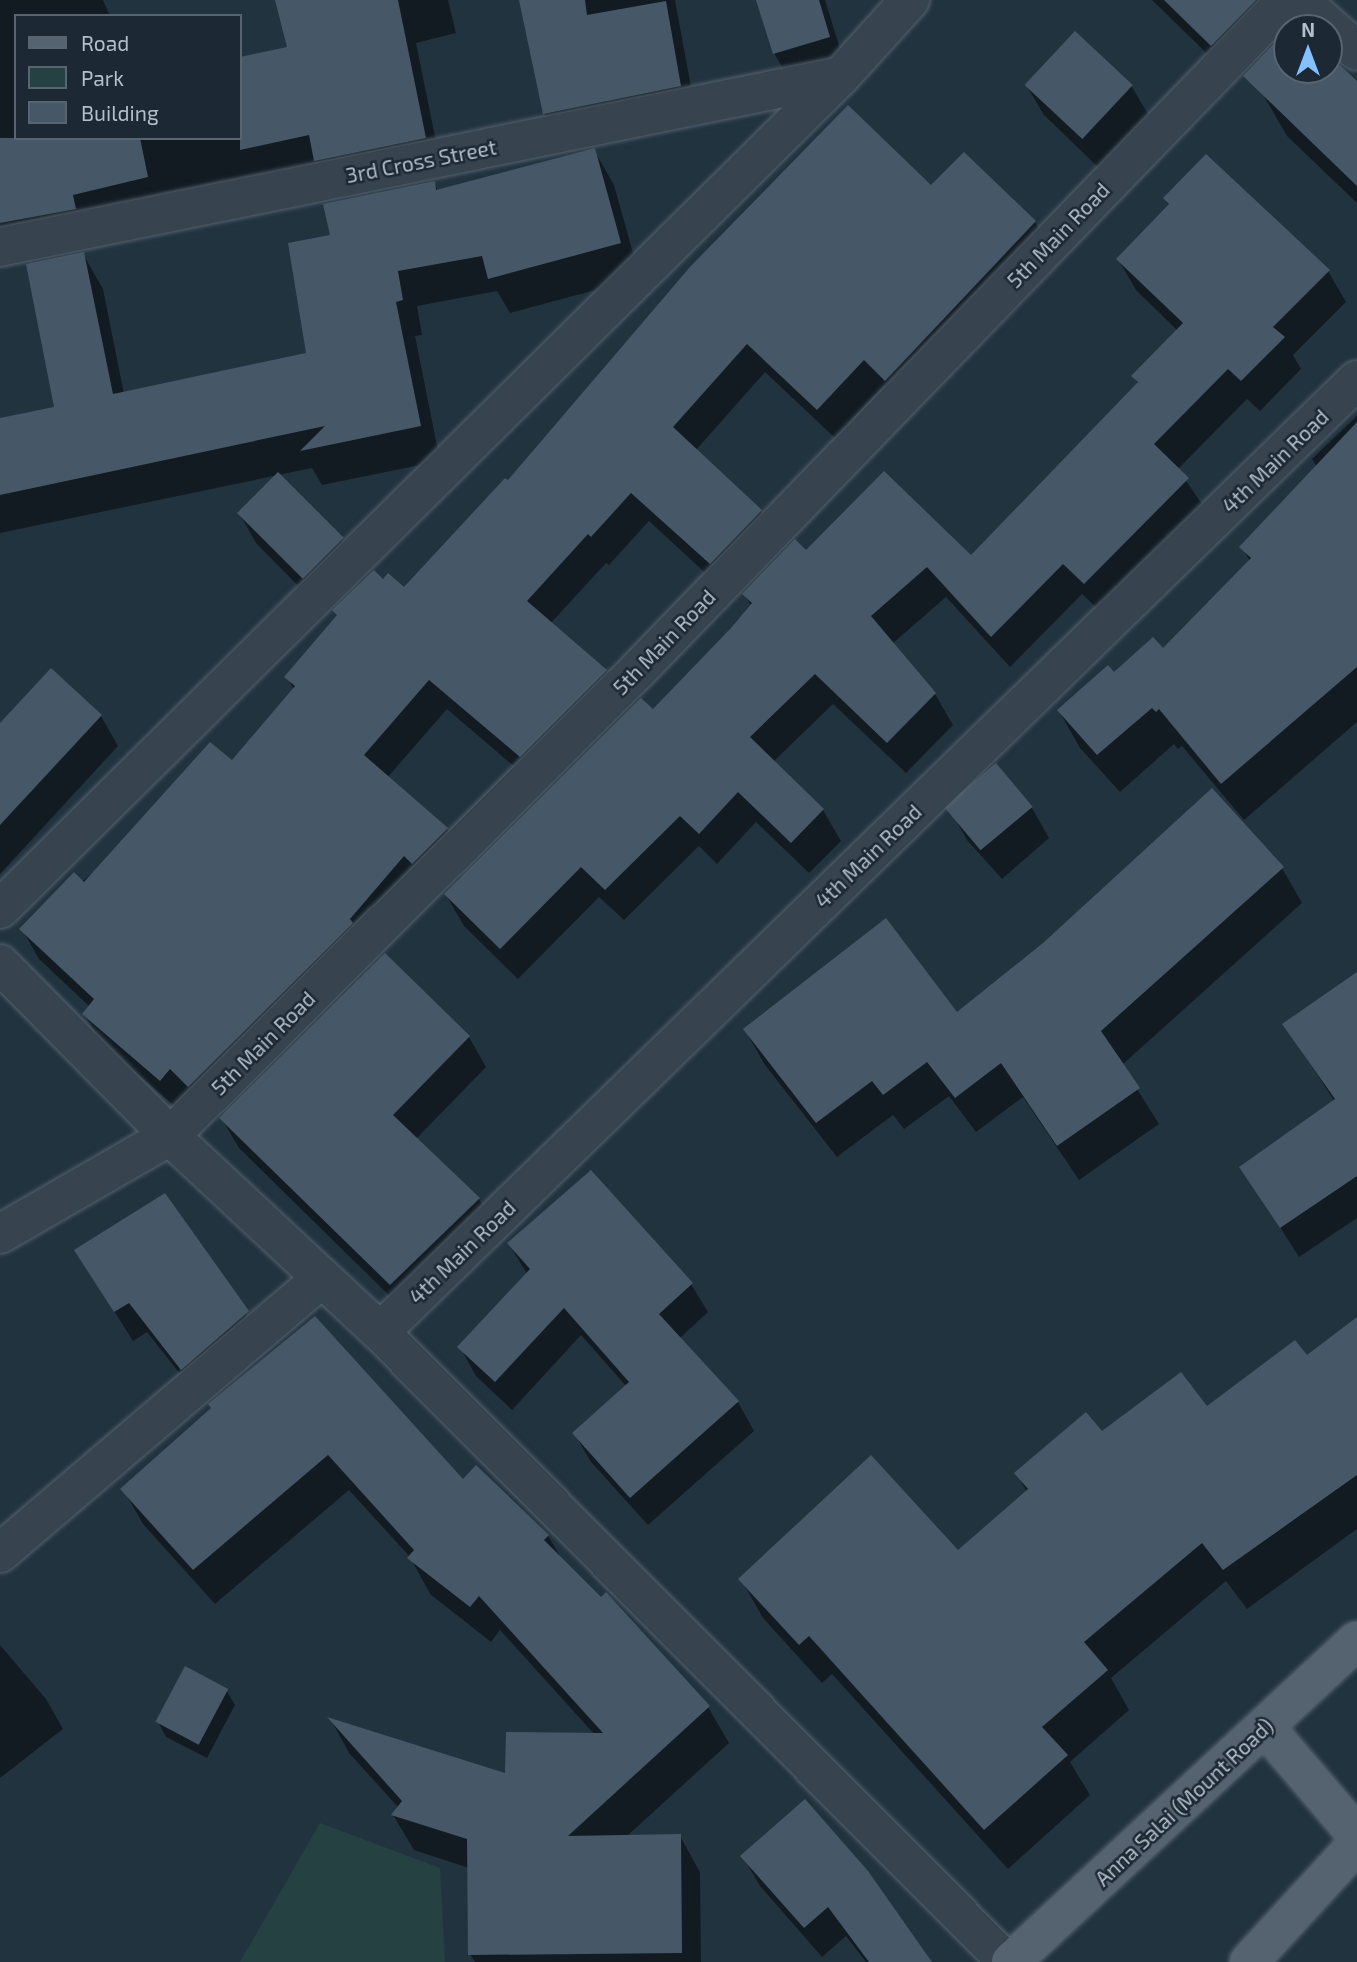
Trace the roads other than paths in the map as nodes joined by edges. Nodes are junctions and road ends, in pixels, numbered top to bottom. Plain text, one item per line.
1 (910, 0) edge
2 (1286, 0) edge
3 (1300, 0) edge
4 (1357, 51) edge
5 (841, 76) junction
6 (0, 247) edge
7 (1357, 380) edge
8 (0, 909) edge
9 (0, 964) edge
10 (170, 1136) junction
11 (0, 1234) edge
12 (320, 1280) junction
13 (380, 1332) junction
14 (0, 1553) edge
15 (1357, 1641) edge
16 (1265, 1727) junction
17 (1357, 1835) edge
18 (1357, 1844) edge
19 (1009, 1962) edge
20 (1249, 1962) edge

1 - 5 street
2 - 10 street, 5th Main Road
3 - 4 street
5 - 6 street, 3rd Cross Street
5 - 8 street
7 - 13 street, 4th Main Road
9 - 10 street
10 - 11 street, 5th Main Road
10 - 12 street
12 - 13 street
12 - 14 street
13 - 19 street
15 - 16 main road, Anna Salai (Mount Road)
16 - 17 main road
16 - 19 main road, Anna Salai (Mount Road)
18 - 20 main road

